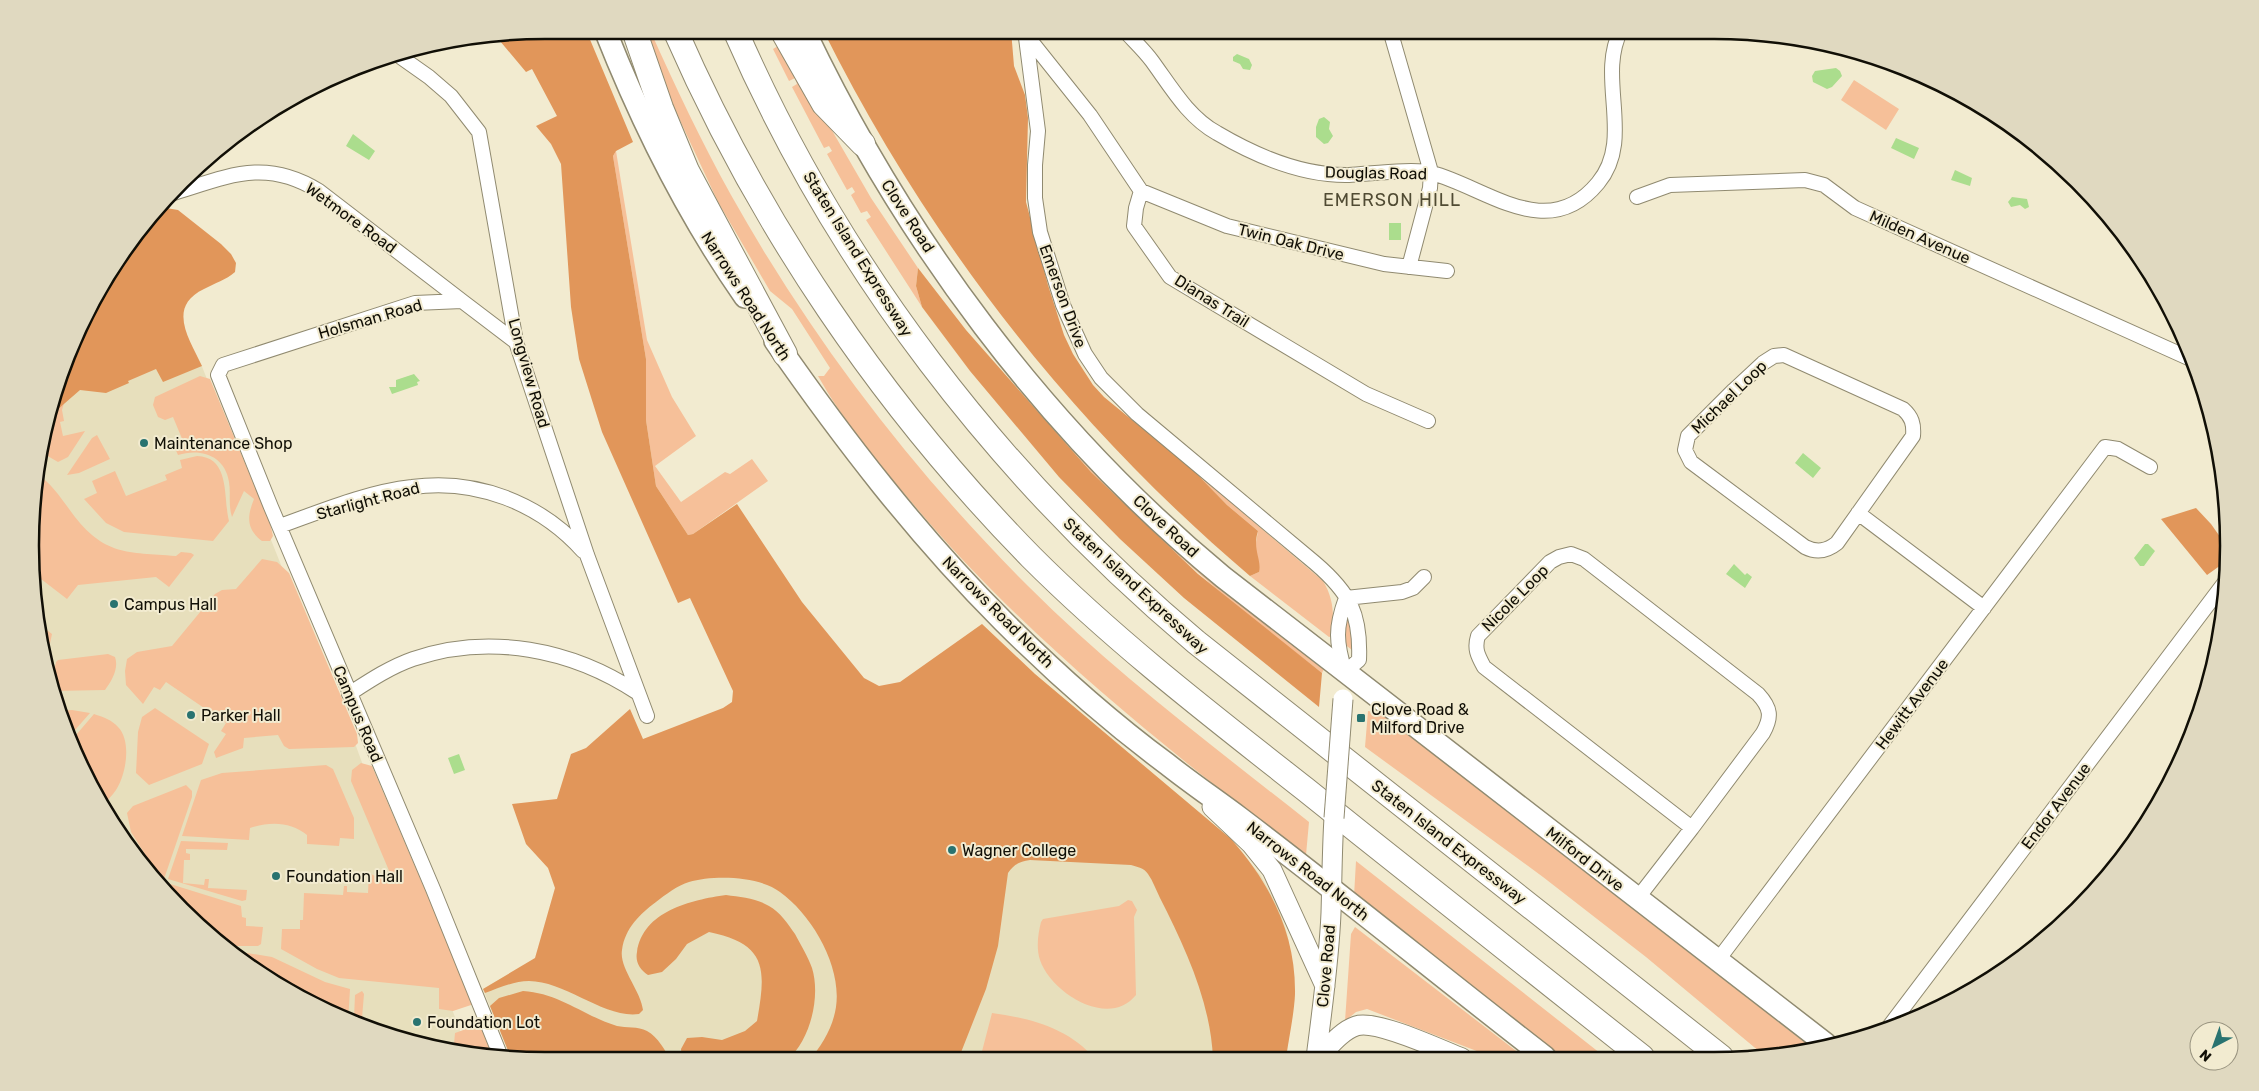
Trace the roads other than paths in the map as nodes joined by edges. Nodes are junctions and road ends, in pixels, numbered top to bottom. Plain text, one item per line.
1 (609, 39) edge
2 (637, 39) edge
3 (679, 39) edge
4 (739, 39) edge
5 (787, 39) edge
6 (809, 39) edge
7 (1027, 39) edge
8 (1031, 39) edge
9 (1132, 39) edge
10 (1393, 39) edge
11 (1617, 39) edge
12 (404, 59) edge
13 (863, 144) junction
14 (1431, 172) junction
15 (185, 190) edge
16 (1141, 191) junction
17 (1637, 196) dead end
18 (1409, 267) junction
19 (1447, 271) dead end
20 (462, 301) junction
21 (516, 342) junction
22 (785, 354) junction
23 (2183, 356) edge
24 (218, 371) joint
25 (1428, 421) dead end
26 (2150, 467) dead end
27 (1858, 513) junction
28 (280, 526) junction
29 (587, 555) junction
30 (1424, 577) dead end
31 (2218, 594) edge
32 (1346, 598) junction
33 (1984, 608) junction
34 (1345, 672) junction
35 (638, 693) junction
36 (349, 694) junction
37 (647, 716) dead end
38 (1166, 764) junction
39 (1692, 828) junction
40 (1331, 889) junction
41 (1637, 899) junction
42 (1718, 960) junction
43 (1325, 986) junction
44 (1896, 1018) edge
45 (1822, 1041) edge
46 (497, 1050) edge
47 (1318, 1052) edge
48 (1324, 1052) edge
49 (1446, 1052) edge
50 (1539, 1052) edge
51 (1636, 1052) edge
52 (1715, 1052) edge

1 - 22 main road, Narrows Road North
2 - 22 highway
3 - 51 highway
4 - 52 highway, Staten Island Expressway
5 - 13 highway
6 - 13 main road, Clove Road
7 - 32 street, Emerson Drive
8 - 16 street
9 - 14 street, Douglas Road
10 - 14 street
11 - 14 street, Douglas Road
12 - 21 street, Longview Road
13 - 34 main road, Clove Road
14 - 18 street
15 - 20 street, Wetmore Road
16 - 18 street, Twin Oak Drive
16 - 25 street, Dianas Trail
17 - 23 street, Milden Avenue
18 - 19 street, Twin Oak Drive
20 - 21 street
20 - 24 street, Holsman Road
21 - 29 street, Longview Road
22 - 38 main road, Narrows Road North
24 - 28 street, Campus Road
26 - 33 street, Hewitt Avenue
27 - 27 street, Michael Loop
27 - 33 street
28 - 29 street, Starlight Road
28 - 36 street, Campus Road
29 - 35 street, Longview Road
30 - 32 street
31 - 44 street, Endor Avenue
32 - 34 street
32 - 34 street, Emerson Drive
33 - 42 street, Hewitt Avenue
34 - 40 main road, Clove Road, bridge
34 - 41 main road, Milford Drive
35 - 36 street
35 - 37 street, Longview Road
36 - 46 street, Campus Road
38 - 40 main road, Narrows Road North
38 - 43 main road
39 - 39 street, Nicole Loop
39 - 41 street, Nicole Loop
40 - 43 main road, Clove Road
40 - 50 main road, Narrows Road North
41 - 42 main road, Milford Drive
42 - 45 main road, Milford Drive
43 - 47 main road, Clove Road
48 - 49 main road

